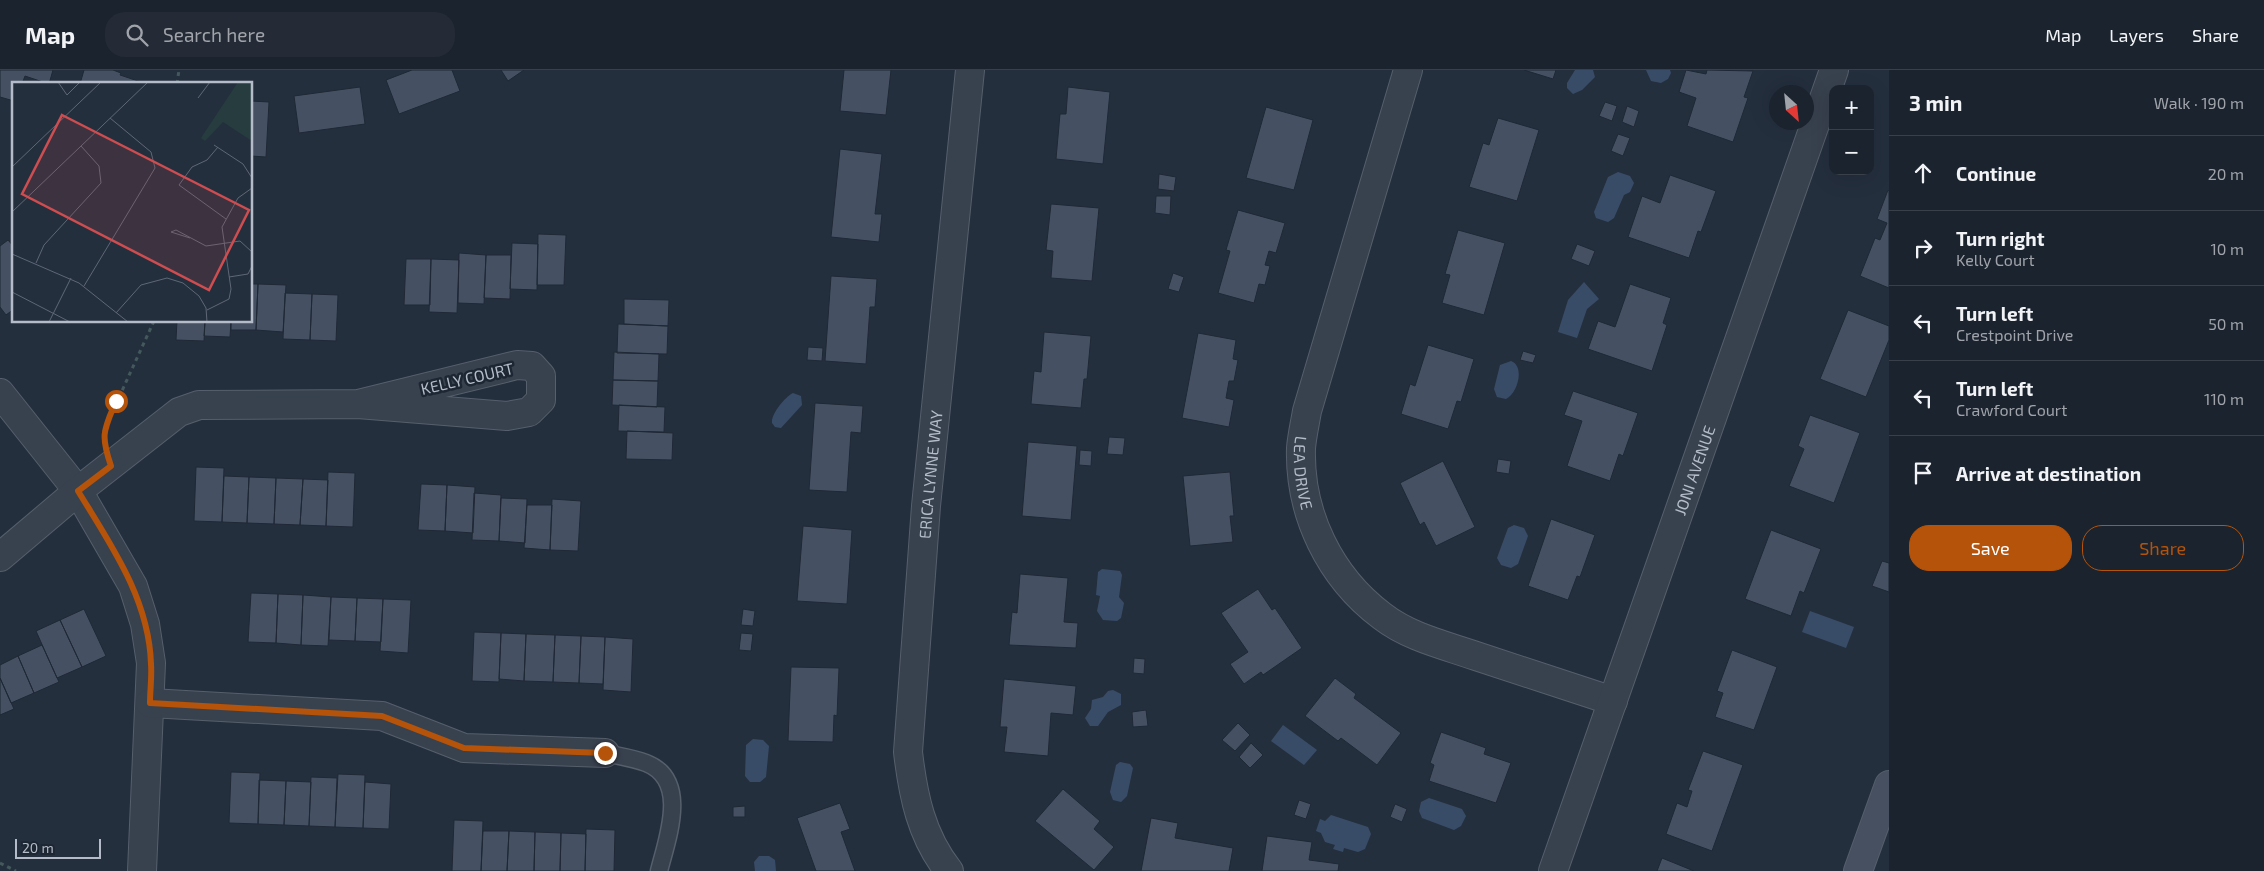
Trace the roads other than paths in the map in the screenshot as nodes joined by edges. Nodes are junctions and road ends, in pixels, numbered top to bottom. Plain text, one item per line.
1 (970, 70) edge
2 (1408, 70) edge
3 (1834, 70) edge
4 (0, 393) edge
5 (358, 404) junction
6 (78, 491) junction
7 (0, 557) edge
8 (1613, 701) junction
9 (150, 703) junction
10 (605, 753) joint
11 (1889, 785) edge
12 (142, 871) edge
13 (659, 871) edge
14 (948, 871) edge
15 (1553, 871) edge
16 (1858, 871) edge

1 - 14 street, ERICA LYNNE WAY
2 - 8 street, LEA DRIVE
3 - 8 street, JONI AVENUE
4 - 6 street
5 - 5 street, KELLY COURT
5 - 6 street, KELLY COURT
6 - 7 street, KELLY COURT
6 - 9 street
8 - 15 street, JONI AVENUE
9 - 10 street
9 - 12 street
10 - 13 lane
11 - 16 street

